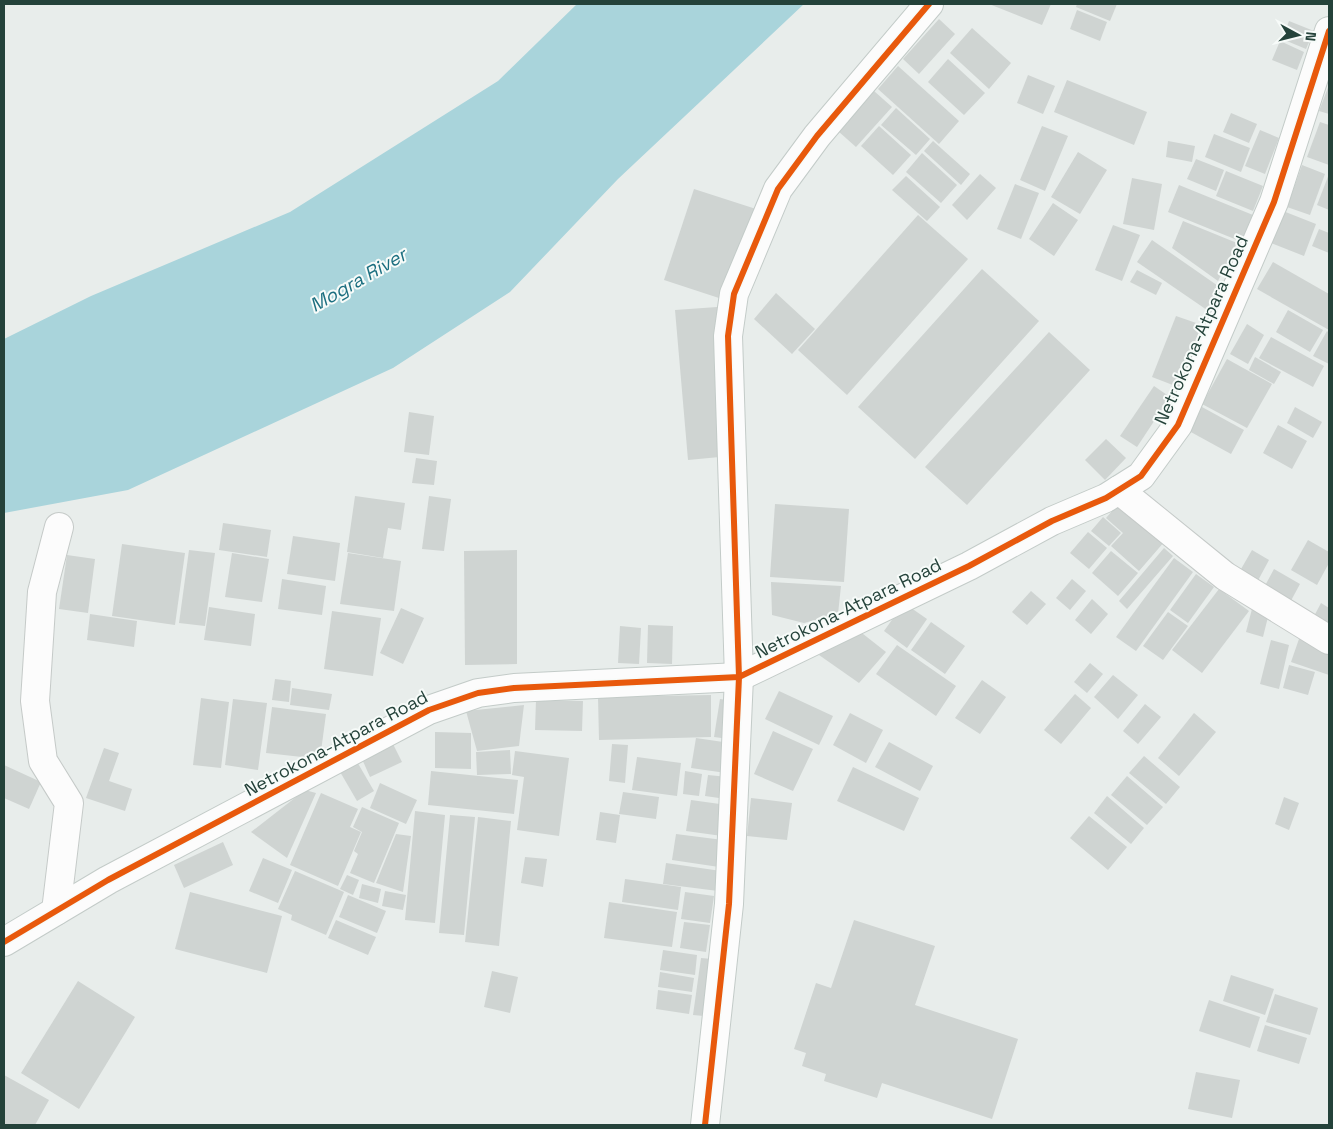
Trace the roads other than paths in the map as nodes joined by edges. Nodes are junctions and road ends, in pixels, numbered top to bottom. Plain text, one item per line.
1 (930, 4) edge
2 (1329, 31) edge
3 (1119, 490) junction
4 (59, 527) dead end
5 (1329, 640) edge
6 (739, 677) junction
7 (56, 911) junction
8 (4, 942) edge
9 (705, 1125) edge

1 - 6 street
2 - 3 street, Netrokona-Atpara Road
3 - 5 street
3 - 6 street, Netrokona-Atpara Road
4 - 7 street
6 - 7 street, Netrokona-Atpara Road
6 - 9 street
7 - 8 street, Netrokona-Atpara Road

